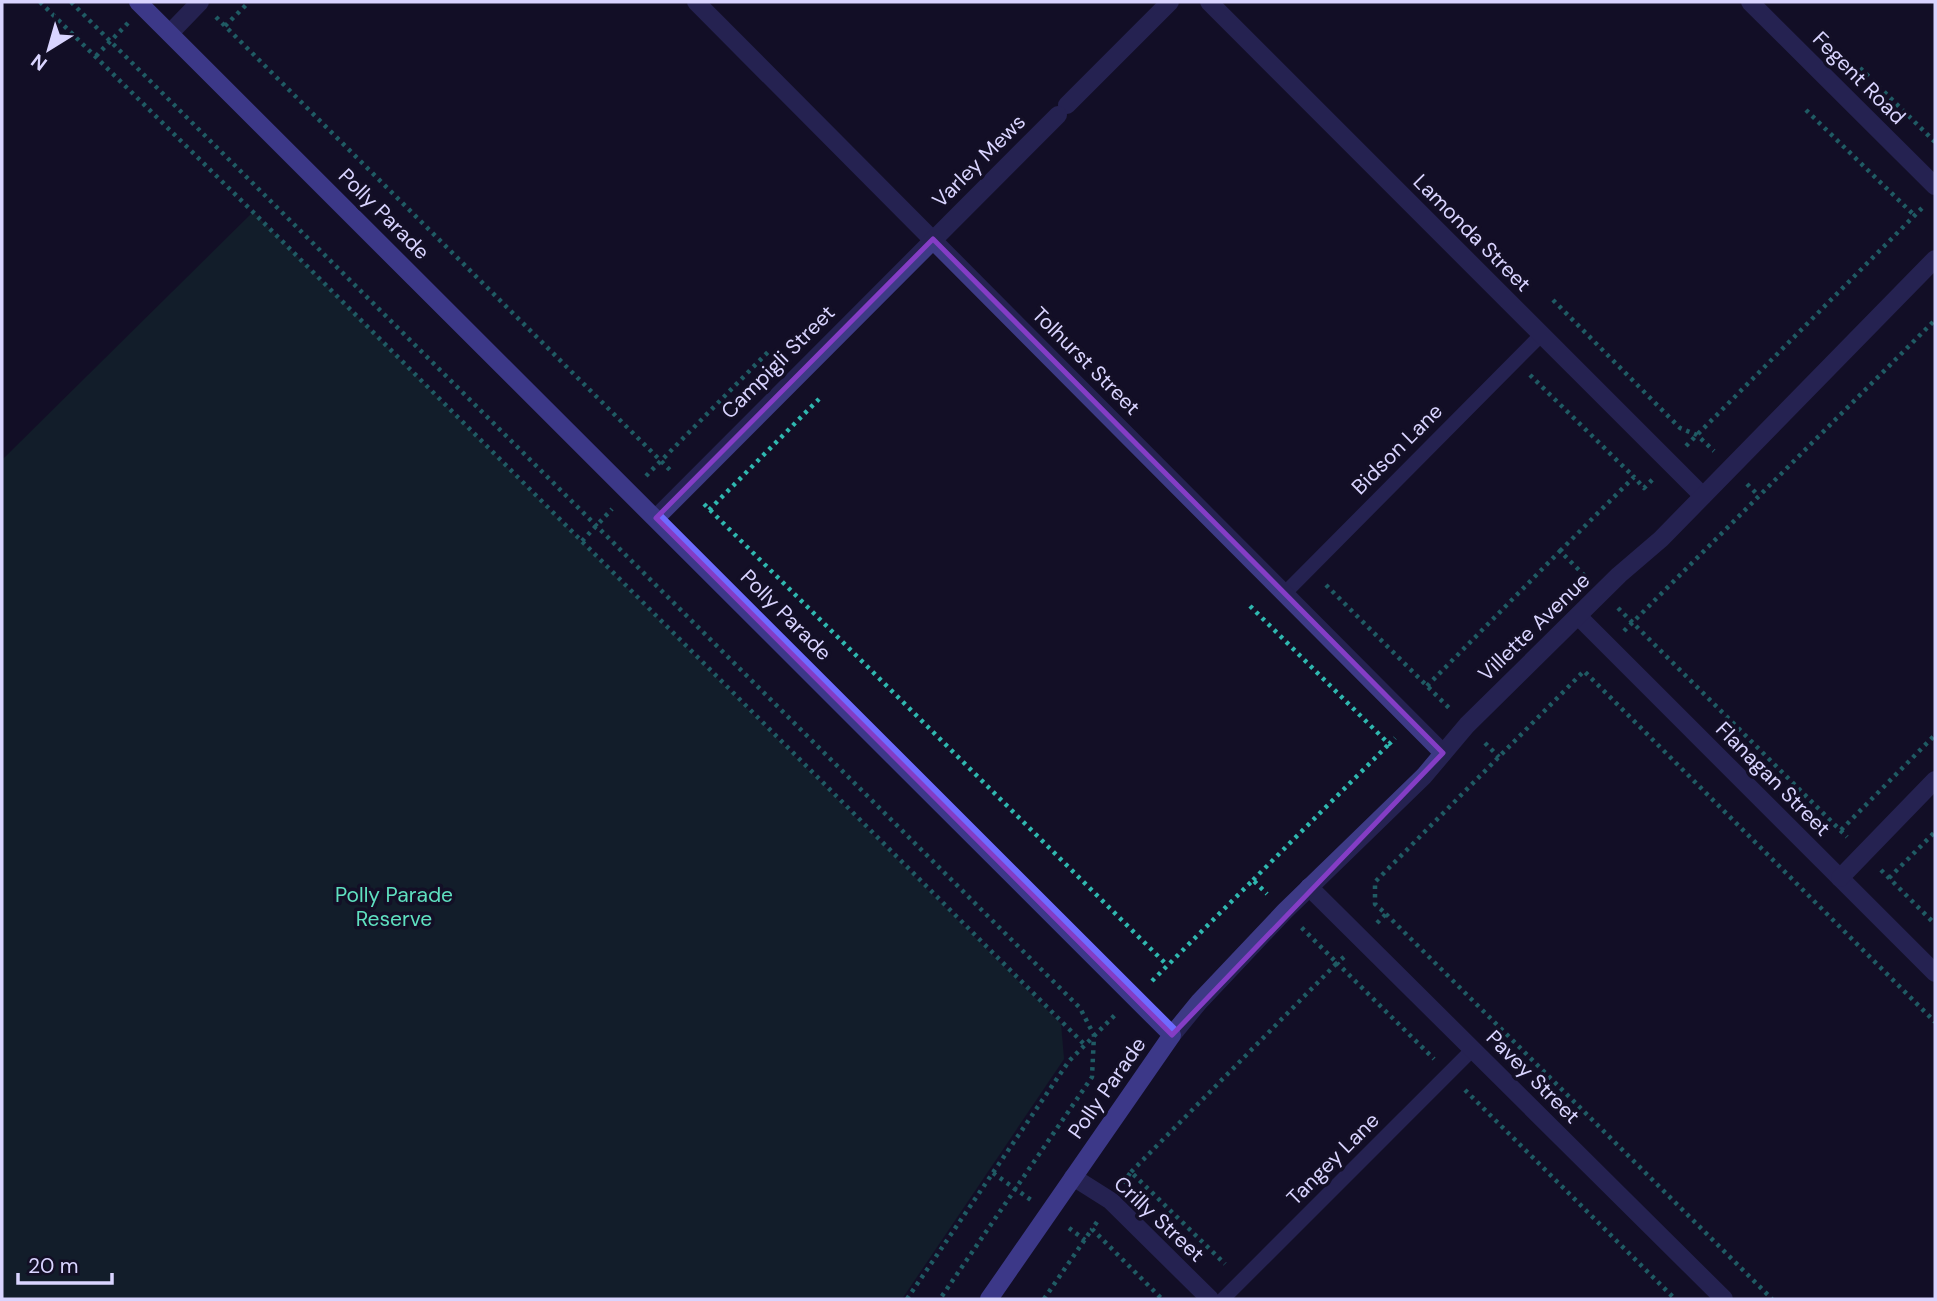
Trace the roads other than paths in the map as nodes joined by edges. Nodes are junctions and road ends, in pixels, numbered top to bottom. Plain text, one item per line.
1 (200, 2) edge
2 (696, 2) edge
3 (1170, 2) edge
4 (1209, 2) edge
5 (1750, 2) edge
6 (141, 4) edge
7 (170, 33) junction
8 (1932, 193) edge
9 (933, 239) junction
10 (1935, 259) edge
11 (1541, 335) junction
12 (1703, 496) junction
13 (656, 518) junction
14 (1284, 594) junction
15 (1579, 617) junction
16 (1443, 752) junction
17 (1935, 780) edge
18 (1840, 878) junction
19 (1310, 887) junction
20 (1935, 972) edge
21 (1172, 1035) junction
22 (1472, 1049) junction
23 (1073, 1177) junction
24 (989, 1299) edge
25 (1210, 1299) edge
26 (1223, 1299) edge
27 (1724, 1299) edge

1 - 7 street
2 - 9 street, Tolhurst Street
3 - 9 street, Varley Mews
4 - 11 street, Lamonda Street
5 - 8 street, Fegent Road
6 - 7 street, Polly Parade
7 - 13 street, Polly Parade
9 - 13 street, Campigli Street
9 - 14 street, Tolhurst Street
10 - 12 street, Villette Avenue
11 - 12 street, Lamonda Street
11 - 14 lane, Bidson Lane
12 - 15 street, Villette Avenue
13 - 21 street, Polly Parade
14 - 16 street, Tolhurst Street
15 - 16 street, Villette Avenue
15 - 18 street, Flanagan Street
16 - 19 street, Villette Avenue
17 - 18 street
18 - 20 street, Flanagan Street
19 - 21 street, Villette Avenue
19 - 22 street, Pavey Street
21 - 23 street, Polly Parade
22 - 26 lane, Tangey Lane
22 - 27 street, Pavey Street
23 - 24 street, Polly Parade
23 - 25 street, Crilly Street

